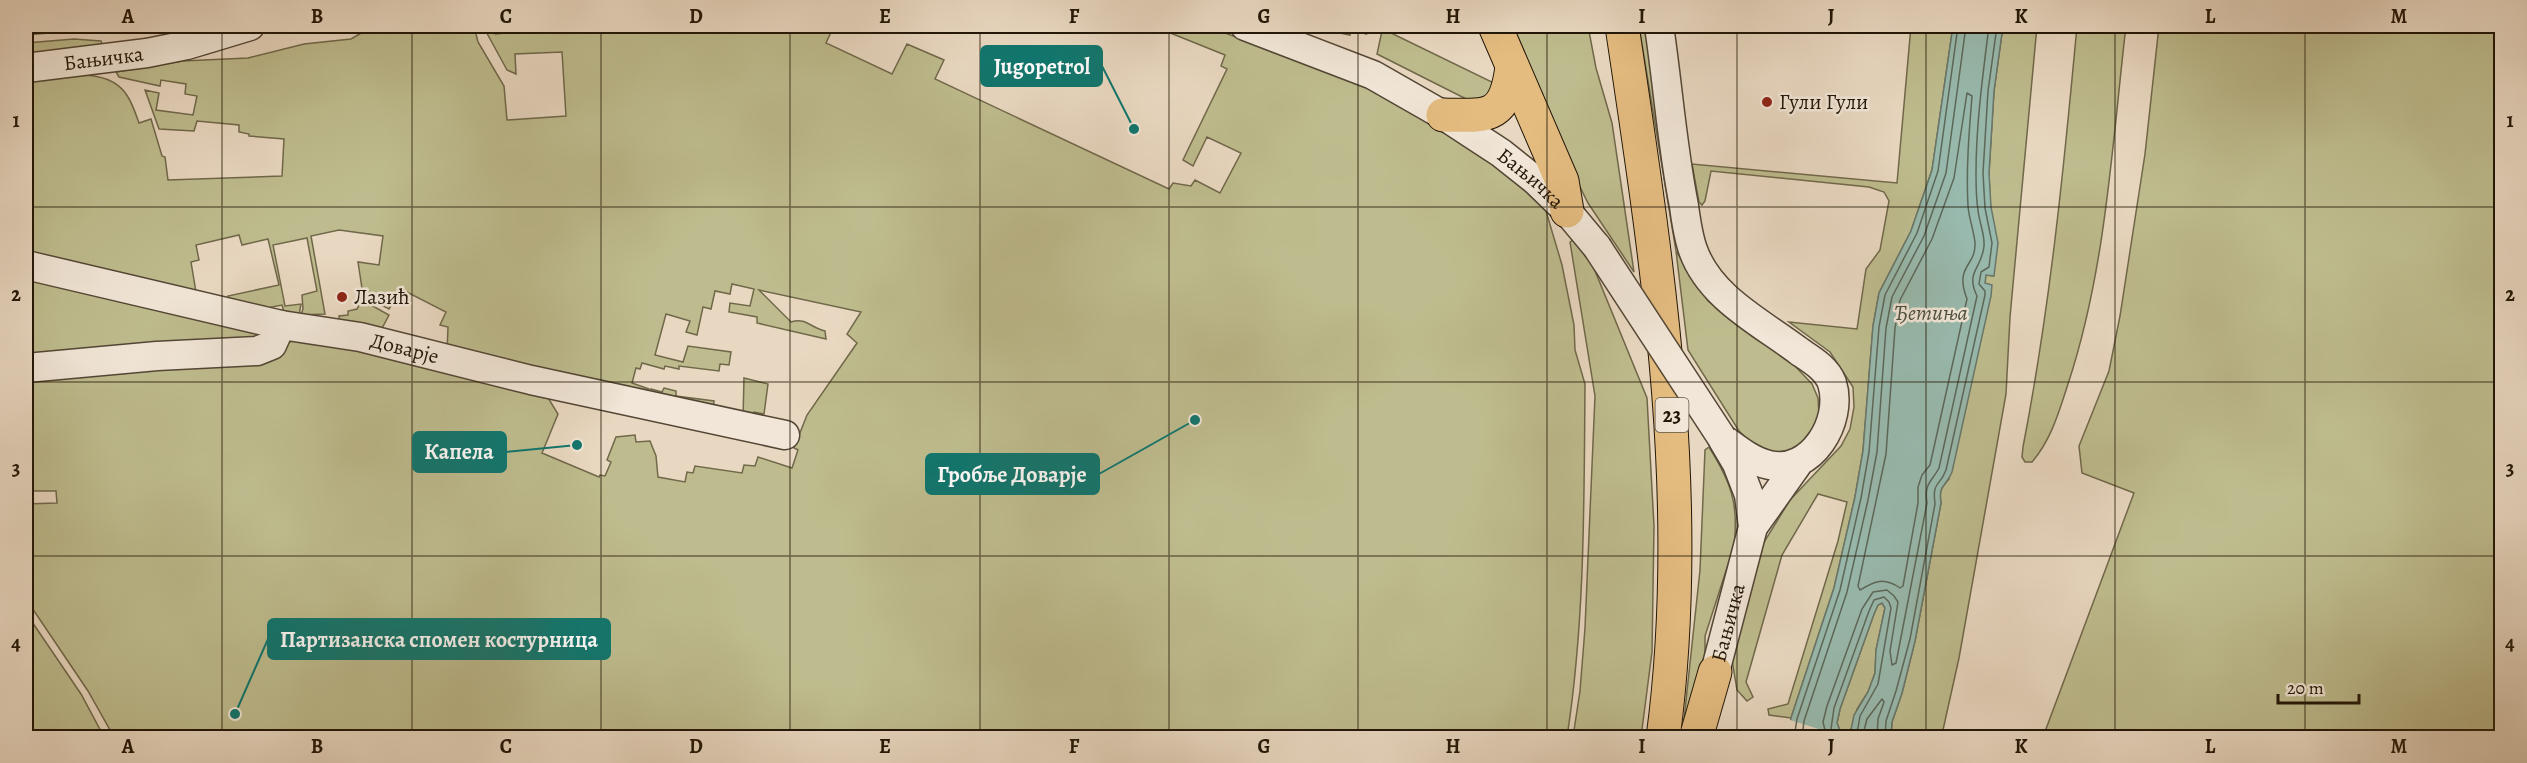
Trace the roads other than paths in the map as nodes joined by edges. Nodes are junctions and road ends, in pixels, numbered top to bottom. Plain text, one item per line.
1 (250, 26) edge
2 (1245, 26) edge
3 (1495, 26) edge
4 (1622, 26) edge
5 (1659, 26) edge
6 (1512, 67) junction
7 (26, 68) edge
8 (1443, 115) junction
9 (1567, 211) junction
10 (26, 265) edge
11 (281, 325) junction
12 (26, 368) edge
13 (785, 435) dead end
14 (1722, 438) junction
15 (1797, 465) junction
16 (1753, 527) junction
17 (1715, 672) joint
18 (1663, 738) edge
19 (1696, 738) edge

1 - 7 street, Бањичка
2 - 8 street, Бањичка
3 - 6 main road
4 - 18 main road, 23
5 - 15 street
6 - 8 main road
6 - 9 main road
8 - 9 street, Бањичка
9 - 14 street, Бањичка, bridge
10 - 11 street, Доварје
11 - 12 street
11 - 13 street, Доварје
14 - 15 street, Бањичка
14 - 16 street, Бањичка
15 - 16 street
16 - 17 street, Бањичка
17 - 19 main road

